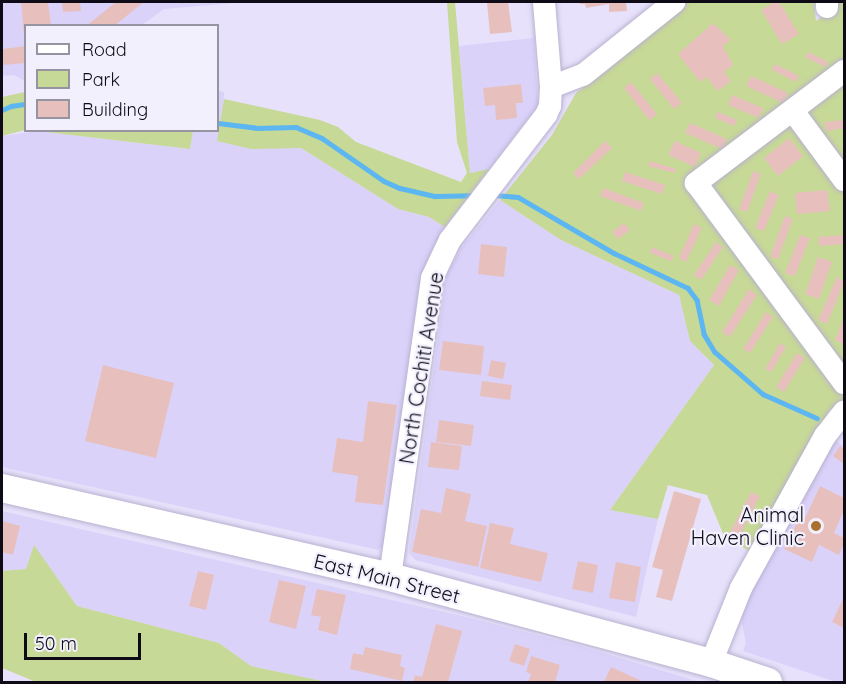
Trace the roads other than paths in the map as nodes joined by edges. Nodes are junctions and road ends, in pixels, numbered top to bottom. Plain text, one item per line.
1 (544, 2) edge
2 (674, 2) edge
3 (844, 71) edge
4 (551, 87) junction
5 (793, 111) junction
6 (844, 180) edge
7 (844, 383) edge
8 (844, 412) edge
9 (2, 489) edge
10 (390, 577) junction
11 (711, 663) junction
12 (768, 682) edge

1 - 4 street, North Cochiti Avenue
2 - 4 street
3 - 5 street
4 - 10 street, North Cochiti Avenue
5 - 6 street
5 - 7 street
8 - 11 street
9 - 10 main road, East Main Street
10 - 11 main road, East Main Street
11 - 12 main road, East Main Street

